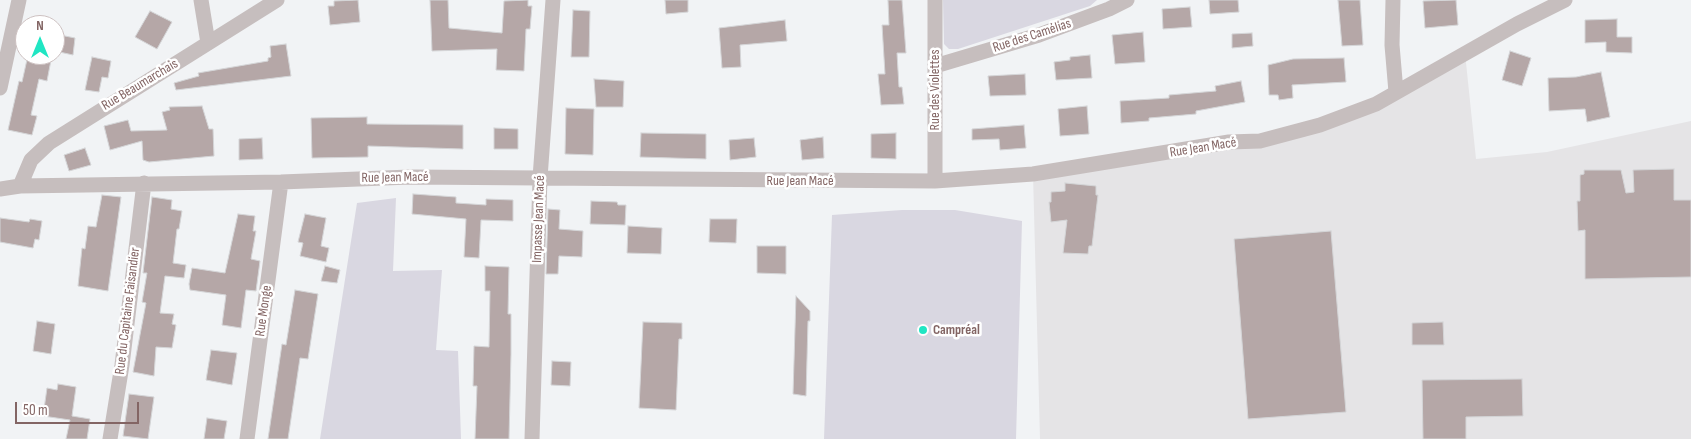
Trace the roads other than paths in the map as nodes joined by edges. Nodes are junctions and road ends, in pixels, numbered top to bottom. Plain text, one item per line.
1 (19, 0) edge
2 (201, 0) edge
3 (277, 0) edge
4 (553, 0) edge
5 (934, 0) edge
6 (1127, 0) edge
7 (1393, 0) edge
8 (1565, 0) edge
9 (1109, 5) edge
10 (208, 43) junction
11 (935, 66) junction
12 (0, 88) edge
13 (1396, 92) junction
14 (540, 178) junction
15 (935, 181) junction
16 (281, 182) junction
17 (144, 183) junction
18 (20, 186) junction
19 (0, 189) edge
20 (110, 439) edge
21 (247, 439) edge
22 (532, 439) edge

1 - 12 street
2 - 10 street
3 - 10 street, Rue Beaumarchais
4 - 14 street, Impasse Jean Macé
5 - 11 street, Rue des Violettes
6 - 9 street, Rue des Camélias
7 - 13 street
8 - 13 street, Rue Jean Macé
9 - 11 street, Rue des Camélias
10 - 18 street, Rue Beaumarchais
11 - 15 street, Rue des Violettes
13 - 15 street, Rue Jean Macé
14 - 15 street, Rue Jean Macé
14 - 16 street, Rue Jean Macé
14 - 22 street, Impasse Jean Macé
16 - 17 street, Rue Jean Macé
16 - 21 street, Rue Monge
17 - 18 street, Rue Jean Macé
17 - 20 street, Rue du Capitaine Faisandier
18 - 19 street, Rue Jean Macé

